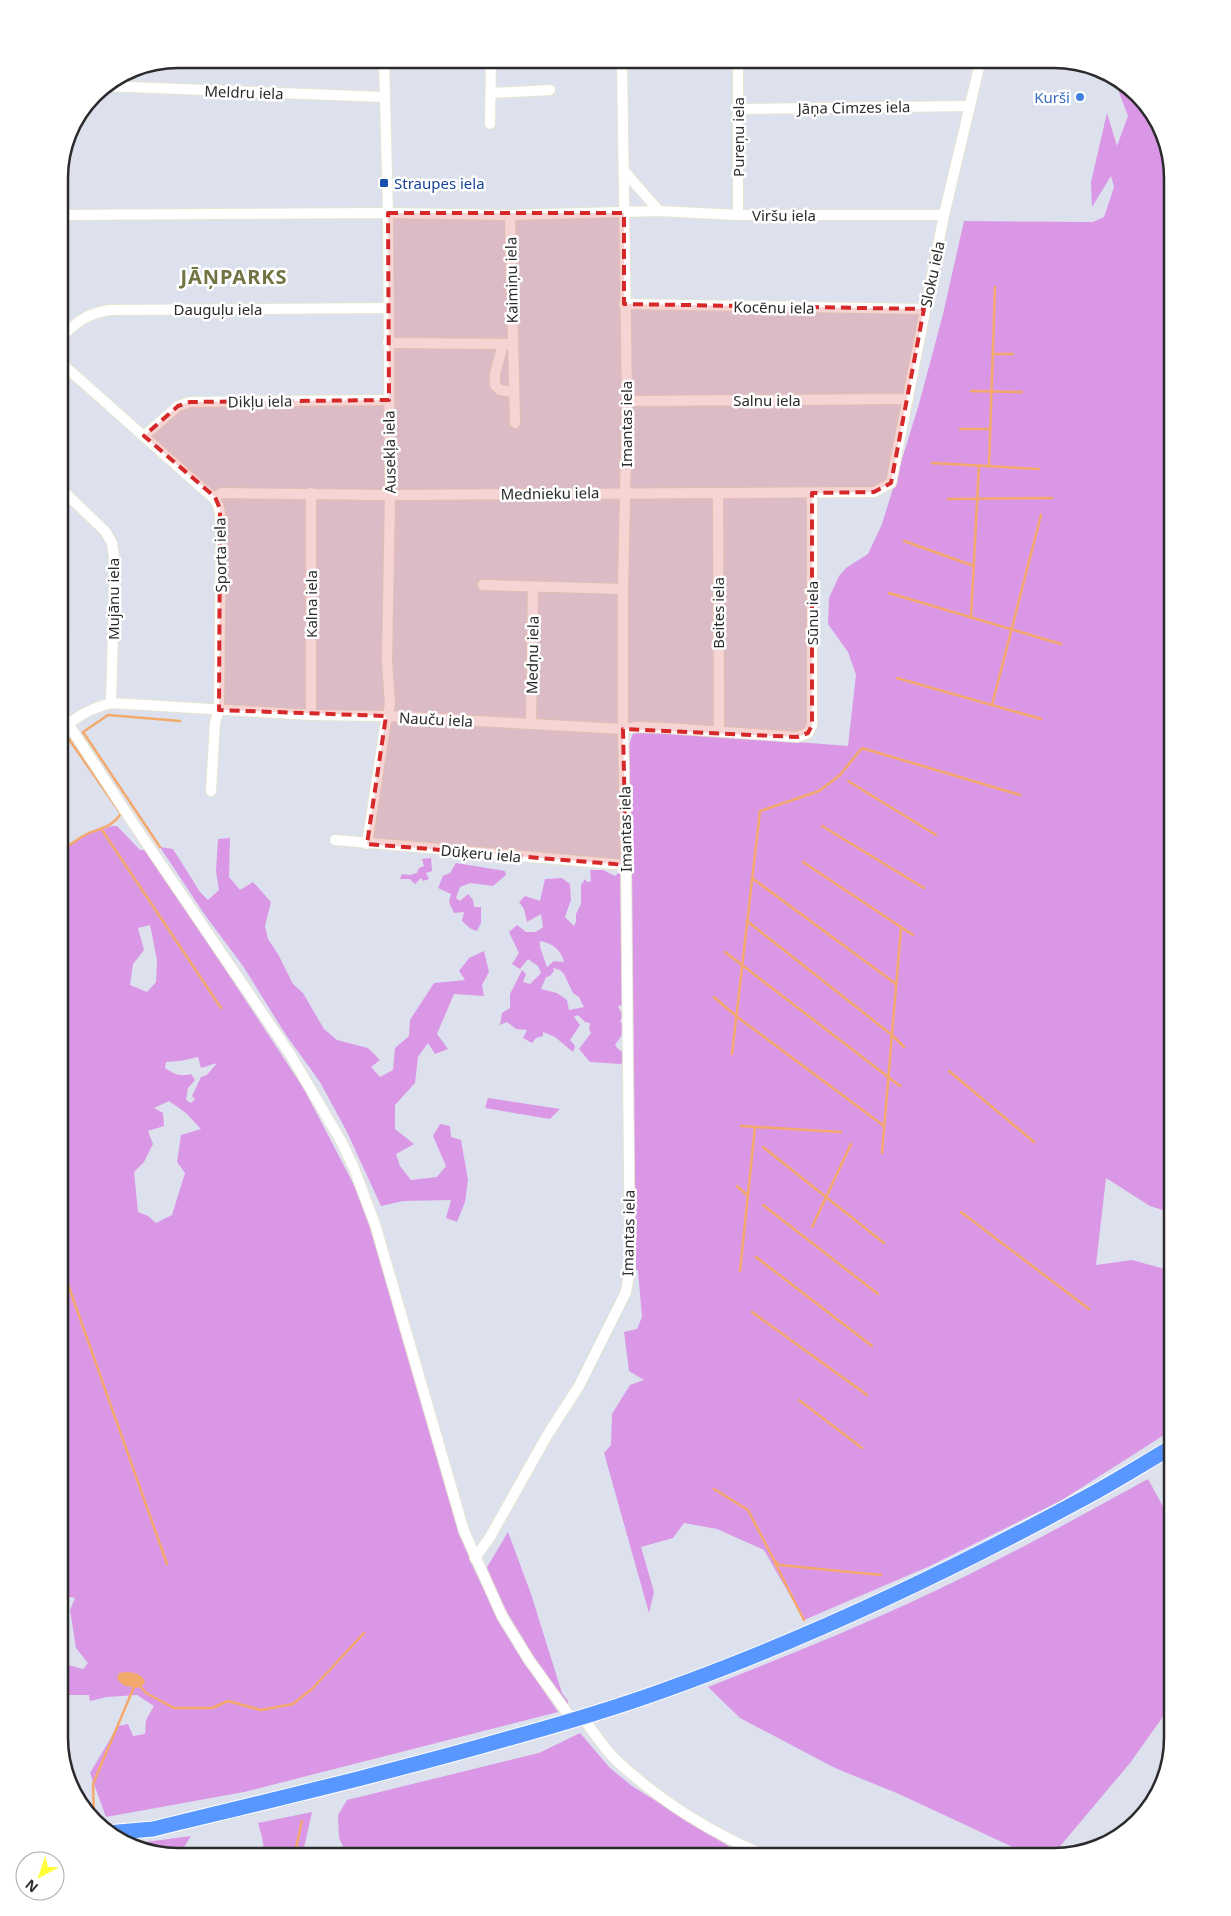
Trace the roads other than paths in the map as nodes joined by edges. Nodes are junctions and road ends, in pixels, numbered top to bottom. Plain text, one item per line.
1 (384, 68) edge
2 (491, 68) edge
3 (622, 68) edge
4 (738, 68) edge
5 (978, 68) edge
6 (115, 86) edge
7 (550, 90) dead end
8 (490, 93) junction
9 (384, 97) junction
10 (969, 106) junction
11 (738, 109) junction
12 (490, 124) dead end
13 (625, 172) junction
14 (659, 211) junction
15 (388, 213) junction
16 (624, 213) junction
17 (68, 215) edge
18 (510, 215) junction
19 (738, 215) junction
20 (944, 215) junction
21 (624, 304) junction
22 (388, 308) junction
23 (924, 309) junction
24 (68, 331) edge
25 (388, 342) junction
26 (508, 344) junction
27 (68, 369) edge
28 (514, 392) junction
29 (908, 399) junction
30 (388, 400) junction
31 (627, 401) junction
32 (515, 423) dead end
33 (144, 436) junction
34 (885, 487) joint
35 (625, 492) junction
36 (311, 493) junction
37 (812, 493) junction
38 (718, 494) junction
39 (68, 495) edge
40 (390, 495) junction
41 (215, 497) junction
42 (483, 585) dead end
43 (533, 587) junction
44 (623, 589) junction
45 (111, 704) junction
46 (219, 710) junction
47 (311, 715) junction
48 (386, 716) junction
49 (68, 723) joint
50 (531, 724) junction
51 (623, 729) junction
52 (718, 731) junction
53 (808, 733) joint
54 (211, 791) dead end
55 (335, 840) dead end
56 (367, 844) junction
57 (626, 865) junction
58 (1164, 1452) edge
59 (475, 1558) junction
60 (578, 1719) junction
61 (118, 1831) edge
62 (750, 1848) edge

1 - 9 street, Ausekļa iela
2 - 8 street
3 - 13 street, Imantas iela
4 - 11 street, Pureņu iela
5 - 10 street, Sloku iela
6 - 9 street, Meldru iela
7 - 8 street
8 - 12 street
9 - 15 street, Ausekļa iela
10 - 11 street, Jāņa Cimzes iela
10 - 20 street, Sloku iela
11 - 19 street, Pureņu iela
13 - 14 street
13 - 16 street, Imantas iela
14 - 16 street, Viršu iela
14 - 19 street, Viršu iela
15 - 17 street
15 - 18 street
15 - 22 street, Ausekļa iela
16 - 18 street
16 - 21 street, Imantas iela
18 - 26 street, Kaimiņu iela
19 - 20 street, Viršu iela
20 - 23 street, Sloku iela
21 - 23 street, Kocēnu iela
21 - 31 street, Imantas iela
22 - 24 street, Dauguļu iela
22 - 25 street, Ausekļa iela
23 - 29 street, Sloku iela
25 - 26 street, Kaimiņu iela
25 - 30 street, Ausekļa iela
26 - 28 street, Kaimiņu iela
26 - 28 street, Kaimiņu iela
27 - 33 street, Sporta iela
28 - 32 street, Kaimiņu iela
29 - 31 street, Salnu iela
29 - 34 street, Sloku iela
30 - 33 street, Dikļu iela
30 - 40 street, Ausekļa iela
31 - 35 street, Imantas iela
33 - 41 street, Sporta iela
34 - 37 street, Mednieku iela
35 - 38 street, Mednieku iela
35 - 40 street, Mednieku iela
35 - 44 street, Imantas iela
36 - 40 street, Mednieku iela
36 - 41 street, Mednieku iela
36 - 47 street, Kalna iela
37 - 38 street, Mednieku iela
37 - 53 street, Sūnu iela
38 - 52 street, Beites iela
39 - 45 street, Mujānu iela
40 - 48 street, Ausekļa iela
41 - 46 street, Sporta iela
42 - 43 street
43 - 44 street
43 - 50 street, Medņu iela
44 - 51 street, Imantas iela
45 - 46 street, Nauču iela
45 - 49 street, Nauču iela
46 - 47 street, Nauču iela
46 - 54 street, Sporta iela
47 - 48 street, Nauču iela
48 - 50 street, Nauču iela
48 - 56 street, Ausekļa iela
49 - 59 street
50 - 51 street, Nauču iela
51 - 52 street, Nauču iela
51 - 57 street, Imantas iela
52 - 53 street, Nauču iela
55 - 56 street, Dūķeru iela
56 - 57 street, Dūķeru iela
57 - 59 street, Imantas iela
58 - 60 highway
59 - 60 street
60 - 61 highway
60 - 62 street

